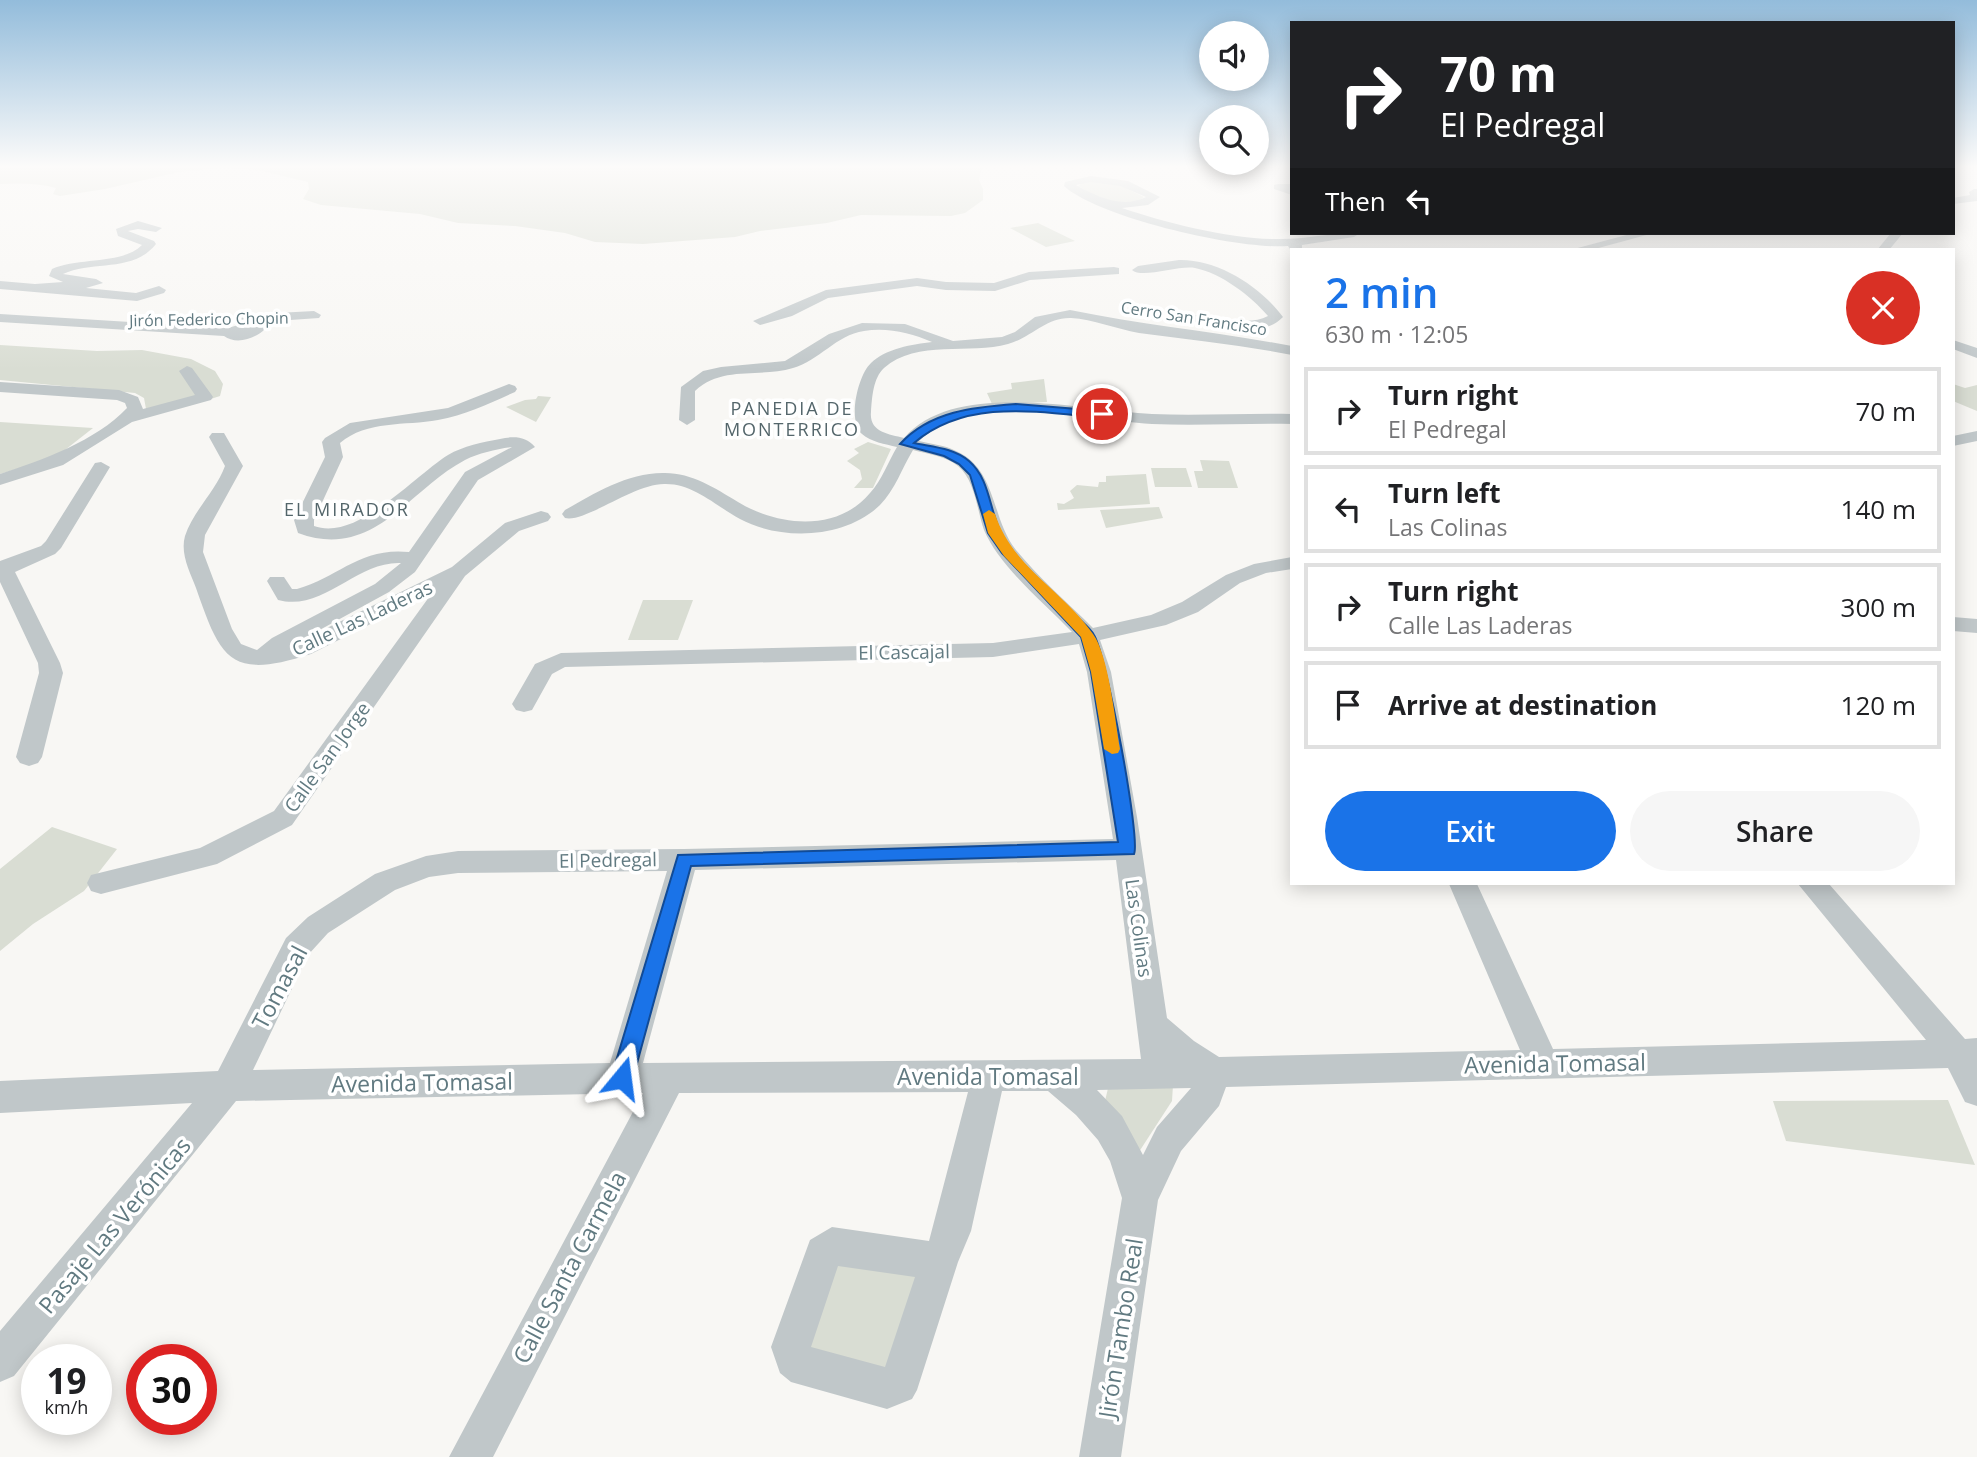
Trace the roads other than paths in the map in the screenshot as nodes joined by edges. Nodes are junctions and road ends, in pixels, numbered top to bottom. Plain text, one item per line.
1 (125, 234) edge
2 (1217, 234) edge
3 (1345, 235) edge
4 (1640, 235) edge
5 (1297, 246) edge
6 (1584, 248) edge
7 (0, 285) edge
8 (35, 288) junction
9 (130, 295) dead end
10 (314, 315) dead end
11 (0, 318) edge
12 (760, 321) dead end
13 (103, 324) junction
14 (229, 332) dead end
15 (1290, 338) edge
16 (1955, 345) edge
17 (954, 346) junction
18 (1290, 351) edge
19 (1977, 353) edge
20 (187, 371) dead end
21 (0, 387) edge
22 (509, 389) dead end
23 (128, 418) junction
24 (1290, 419) edge
25 (687, 420) dead end
26 (1977, 436) edge
27 (218, 437) dead end
28 (1955, 441) edge
29 (906, 444) junction
30 (101, 467) dead end
31 (0, 480) edge
32 (414, 558) junction
33 (1290, 563) edge
34 (2, 568) edge
35 (459, 571) junction
36 (277, 581) dead end
37 (1955, 624) edge
38 (1977, 626) edge
39 (1088, 636) junction
40 (262, 658) junction
41 (524, 704) dead end
42 (29, 757) dead end
43 (1127, 849) junction
44 (684, 860) junction
45 (385, 882) joint
46 (101, 883) dead end
47 (1463, 885) edge
48 (1813, 885) edge
49 (1152, 1024) junction
50 (1967, 1053) edge
51 (1543, 1064) junction
52 (1214, 1072) junction
53 (1159, 1073) junction
54 (989, 1076) junction
55 (1054, 1076) junction
56 (622, 1078) junction
57 (669, 1078) junction
58 (228, 1086) junction
59 (1977, 1091) edge
60 (0, 1097) edge
61 (1140, 1198) junction
62 (939, 1261) dead end
63 (0, 1362) edge
64 (470, 1457) edge
65 (1100, 1457) edge

1 - 8 street
2 - 5 street
3 - 5 street
4 - 6 street
7 - 8 street
8 - 9 street
10 - 13 street, Jirón Federico Chopin
11 - 13 street, Jirón Federico Chopin
12 - 15 street
13 - 14 street, Jirón Federico Chopin
16 - 19 street
17 - 18 street, Cerro San Francisco
17 - 25 street, Cerro San Francisco
17 - 29 street, Las Colinas
20 - 23 street
21 - 23 street
22 - 32 street
23 - 31 street
24 - 29 street
26 - 28 street
27 - 40 street
29 - 35 street, Calle Las Laderas
29 - 39 street, Las Colinas
30 - 34 street
32 - 36 street
32 - 40 street
33 - 39 street, El Cascajal
34 - 42 street
35 - 40 street, Calle Las Laderas
35 - 46 street, Calle San Jorge
37 - 38 street
39 - 41 street, El Cascajal
39 - 43 street, Las Colinas
43 - 44 street, El Pedregal
43 - 49 street, Las Colinas
44 - 45 street, El Pedregal
44 - 56 street
45 - 58 street, Tomasal
47 - 51 street
48 - 50 street
49 - 52 street
49 - 53 street, Las Colinas
50 - 51 street, Avenida Tomasal
50 - 59 street
51 - 52 street, Avenida Tomasal
52 - 53 street, Avenida Tomasal
52 - 61 street, Jirón Tambo Real
53 - 55 street, Avenida Tomasal
54 - 55 street, Avenida Tomasal
54 - 57 street, Avenida Tomasal
54 - 62 street
55 - 61 street, Jirón Tambo Real
56 - 57 street, Avenida Tomasal
56 - 58 street, Avenida Tomasal
57 - 64 street, Calle Santa Carmela
58 - 60 street, Avenida Tomasal
58 - 63 street, Pasaje Las Verónicas
61 - 65 street, Jirón Tambo Real

